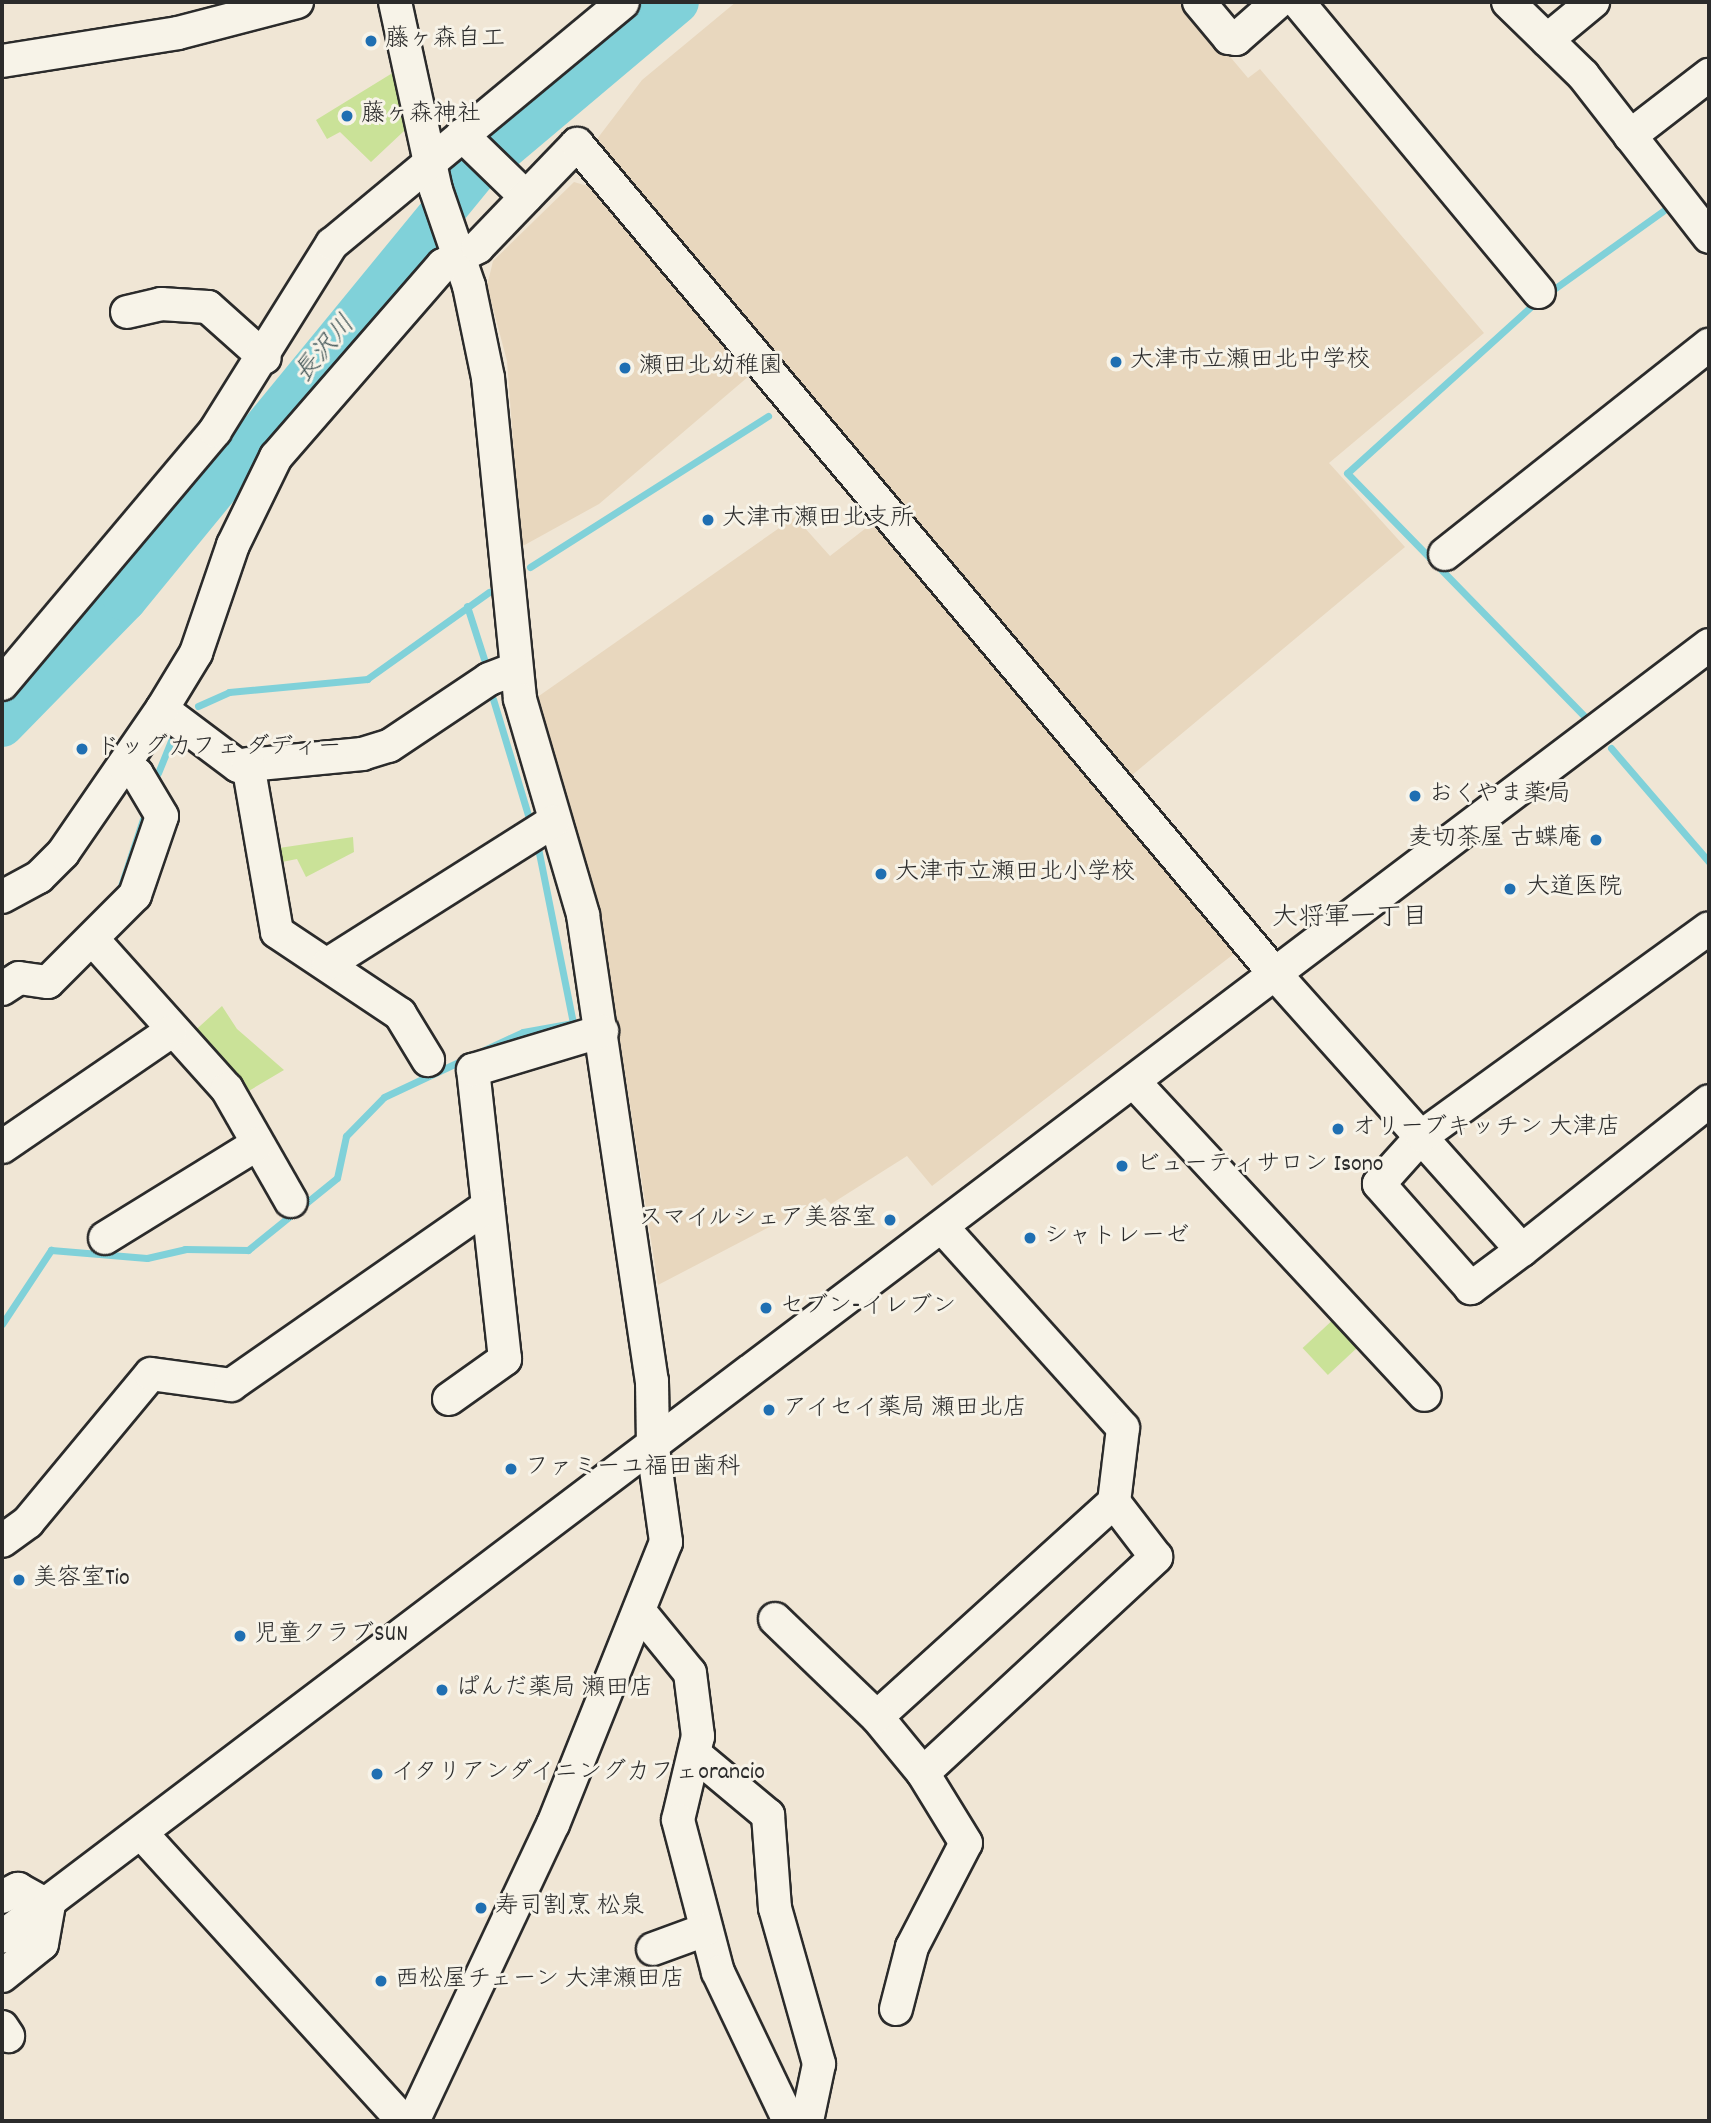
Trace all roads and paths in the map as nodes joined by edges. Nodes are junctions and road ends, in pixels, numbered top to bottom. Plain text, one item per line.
1 (297, 2) edge
2 (395, 2) edge
3 (623, 2) edge
4 (1199, 2) edge
5 (1278, 2) edge
6 (1298, 2) edge
7 (1508, 2) edge
8 (1594, 2) edge
9 (1547, 40) junction
10 (2, 61) edge
11 (1709, 75) edge
12 (1630, 135) junction
13 (463, 136) junction
14 (433, 175) junction
15 (525, 197) junction
16 (1709, 237) edge
17 (458, 251) junction
18 (1539, 292) dead end
19 (127, 312) dead end
20 (1709, 345) edge
21 (265, 358) junction
22 (1445, 554) dead end
23 (1709, 645) edge
24 (516, 669) junction
25 (2, 684) edge
26 (162, 709) junction
27 (248, 764) junction
28 (124, 766) junction
29 (540, 829) junction
30 (2, 897) edge
31 (1709, 928) edge
32 (95, 942) junction
33 (328, 964) junction
34 (1276, 975) junction
35 (2, 989) edge
36 (602, 1031) junction
37 (170, 1032) junction
38 (428, 1060) dead end
39 (1134, 1082) junction
40 (1709, 1101) edge
41 (1422, 1136) junction
42 (257, 1144) junction
43 (2, 1147) edge
44 (291, 1201) dead end
45 (488, 1206) junction
46 (943, 1228) junction
47 (104, 1238) dead end
48 (1522, 1250) junction
49 (1425, 1395) dead end
50 (449, 1399) dead end
51 (653, 1448) junction
52 (1114, 1502) junction
53 (2, 1541) edge
54 (641, 1613) junction
55 (775, 1619) dead end
56 (877, 1717) junction
57 (696, 1755) junction
58 (923, 1773) junction
59 (143, 1835) junction
60 (2, 1897) edge
61 (49, 1906) junction
62 (705, 1930) junction
63 (2, 1937) edge
64 (653, 1949) dead end
65 (2, 1976) edge
66 (896, 2009) dead end
67 (412, 2121) edge
68 (789, 2121) edge
69 (807, 2121) edge

1 - 10 street
2 - 14 street
3 - 13 street
4 - 5 street
6 - 18 street
7 - 9 street
8 - 9 street
9 - 12 street
11 - 12 street
12 - 16 street
13 - 14 street
13 - 15 street
14 - 17 street
14 - 21 street
15 - 17 street
15 - 34 street
17 - 24 street
17 - 26 street
19 - 21 street
20 - 22 street
21 - 25 street
23 - 34 street
24 - 27 street
24 - 29 street
26 - 27 street
26 - 28 street
27 - 33 street
28 - 30 street
28 - 32 street
29 - 33 street
29 - 36 street
31 - 41 street
32 - 35 street
32 - 37 street
33 - 38 street
34 - 39 street
34 - 41 street
36 - 45 street
36 - 51 street
37 - 42 street
37 - 43 street
39 - 46 street
39 - 49 street
40 - 48 street
41 - 48 street
41 - 48 street
42 - 44 street
42 - 47 street
45 - 50 street
45 - 53 street
46 - 51 street
46 - 52 street
51 - 54 street
51 - 59 street
52 - 56 street
52 - 58 street
54 - 57 street
54 - 67 street
55 - 56 street
56 - 58 street
57 - 62 street
57 - 69 street
58 - 66 street
59 - 61 street
59 - 67 street
60 - 61 street
61 - 63 street
61 - 65 street
62 - 64 street
62 - 68 street

